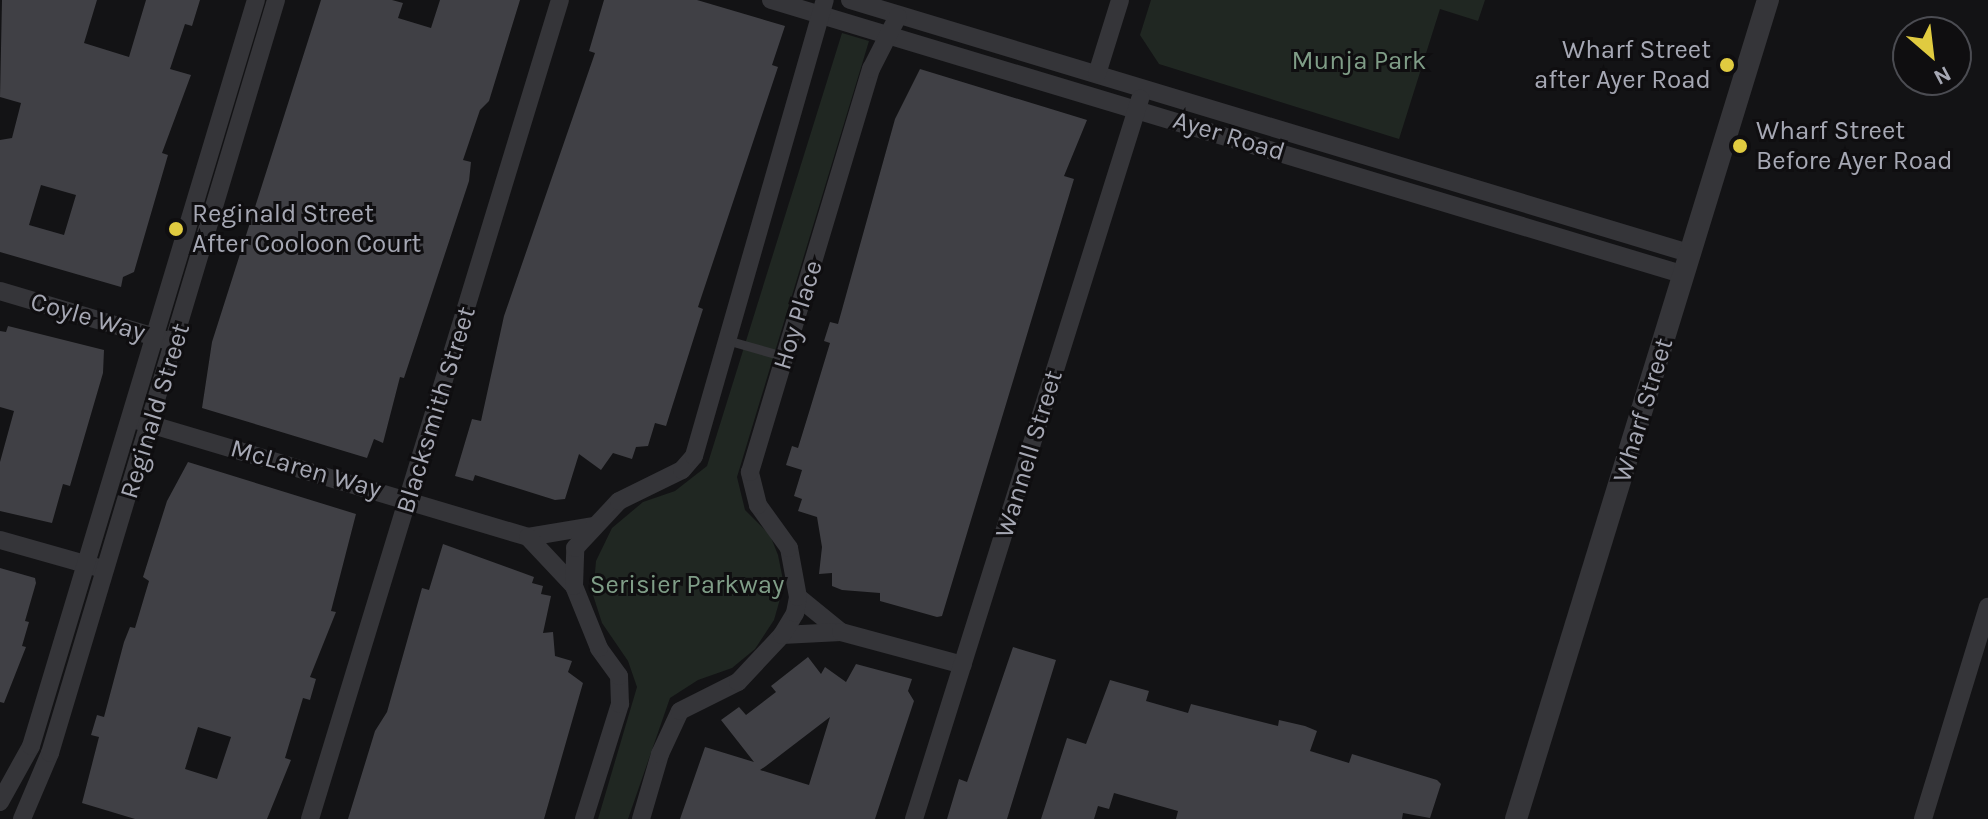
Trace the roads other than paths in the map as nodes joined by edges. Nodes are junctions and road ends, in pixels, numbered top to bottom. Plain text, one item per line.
1 (256, 0) edge
2 (276, 0) edge
3 (560, 0) edge
4 (771, 0) edge
5 (850, 0) edge
6 (1120, 0) edge
7 (1768, 0) edge
8 (823, 8) edge
9 (898, 16) junction
10 (891, 38) junction
11 (1097, 74) junction
12 (1143, 88) junction
13 (1138, 108) junction
14 (1689, 265) junction
15 (0, 291) edge
16 (155, 337) junction
17 (730, 341) junction
18 (176, 343) junction
19 (786, 357) junction
20 (129, 418) junction
21 (150, 423) junction
22 (409, 499) junction
23 (594, 526) junction
24 (528, 537) junction
25 (0, 540) edge
26 (87, 565) junction
27 (107, 570) junction
28 (574, 586) junction
29 (796, 605) junction
30 (1988, 607) edge
31 (841, 632) junction
32 (782, 635) junction
33 (963, 665) junction
34 (1, 799) edge
35 (28, 817) edge
36 (310, 819) edge
37 (584, 819) edge
38 (641, 819) edge
39 (914, 819) edge
40 (1516, 819) edge
41 (1923, 819) edge

1 - 16 street, Reginald Street
2 - 18 street, Reginald Street
3 - 22 street, Blacksmith Street
4 - 8 street, Ayer Road
5 - 9 street, Ayer Road
6 - 11 street
7 - 14 street, Wharf Street
8 - 10 street, Ayer Road
8 - 17 street
9 - 10 street, Hoy Place
9 - 11 street, Ayer Road
10 - 13 street, Ayer Road
10 - 19 street, Hoy Place
11 - 12 street, Ayer Road
12 - 13 street, Wannell Street
12 - 14 street, Ayer Road
13 - 14 street, Ayer Road
13 - 33 street, Wannell Street
14 - 40 street, Wharf Street
15 - 16 street, Coyle Way
16 - 18 street, Coyle Way
16 - 20 street, Reginald Street
17 - 19 lane
17 - 23 street
18 - 21 street, Reginald Street
19 - 29 street, Hoy Place
20 - 21 street, McLaren Way
20 - 26 street, Reginald Street
21 - 22 street, McLaren Way
21 - 27 street, Reginald Street
22 - 24 street, McLaren Way
22 - 36 street, Blacksmith Street
23 - 24 street, McLaren Way
23 - 28 street
24 - 28 street, McLaren Way
25 - 26 street
26 - 27 street
26 - 34 street, Reginald Street
27 - 35 street, Reginald Street
28 - 37 street
29 - 31 street
29 - 32 street
30 - 41 street
31 - 32 street
31 - 33 street
32 - 38 street
33 - 39 street, Wannell Street
34 - 35 street

